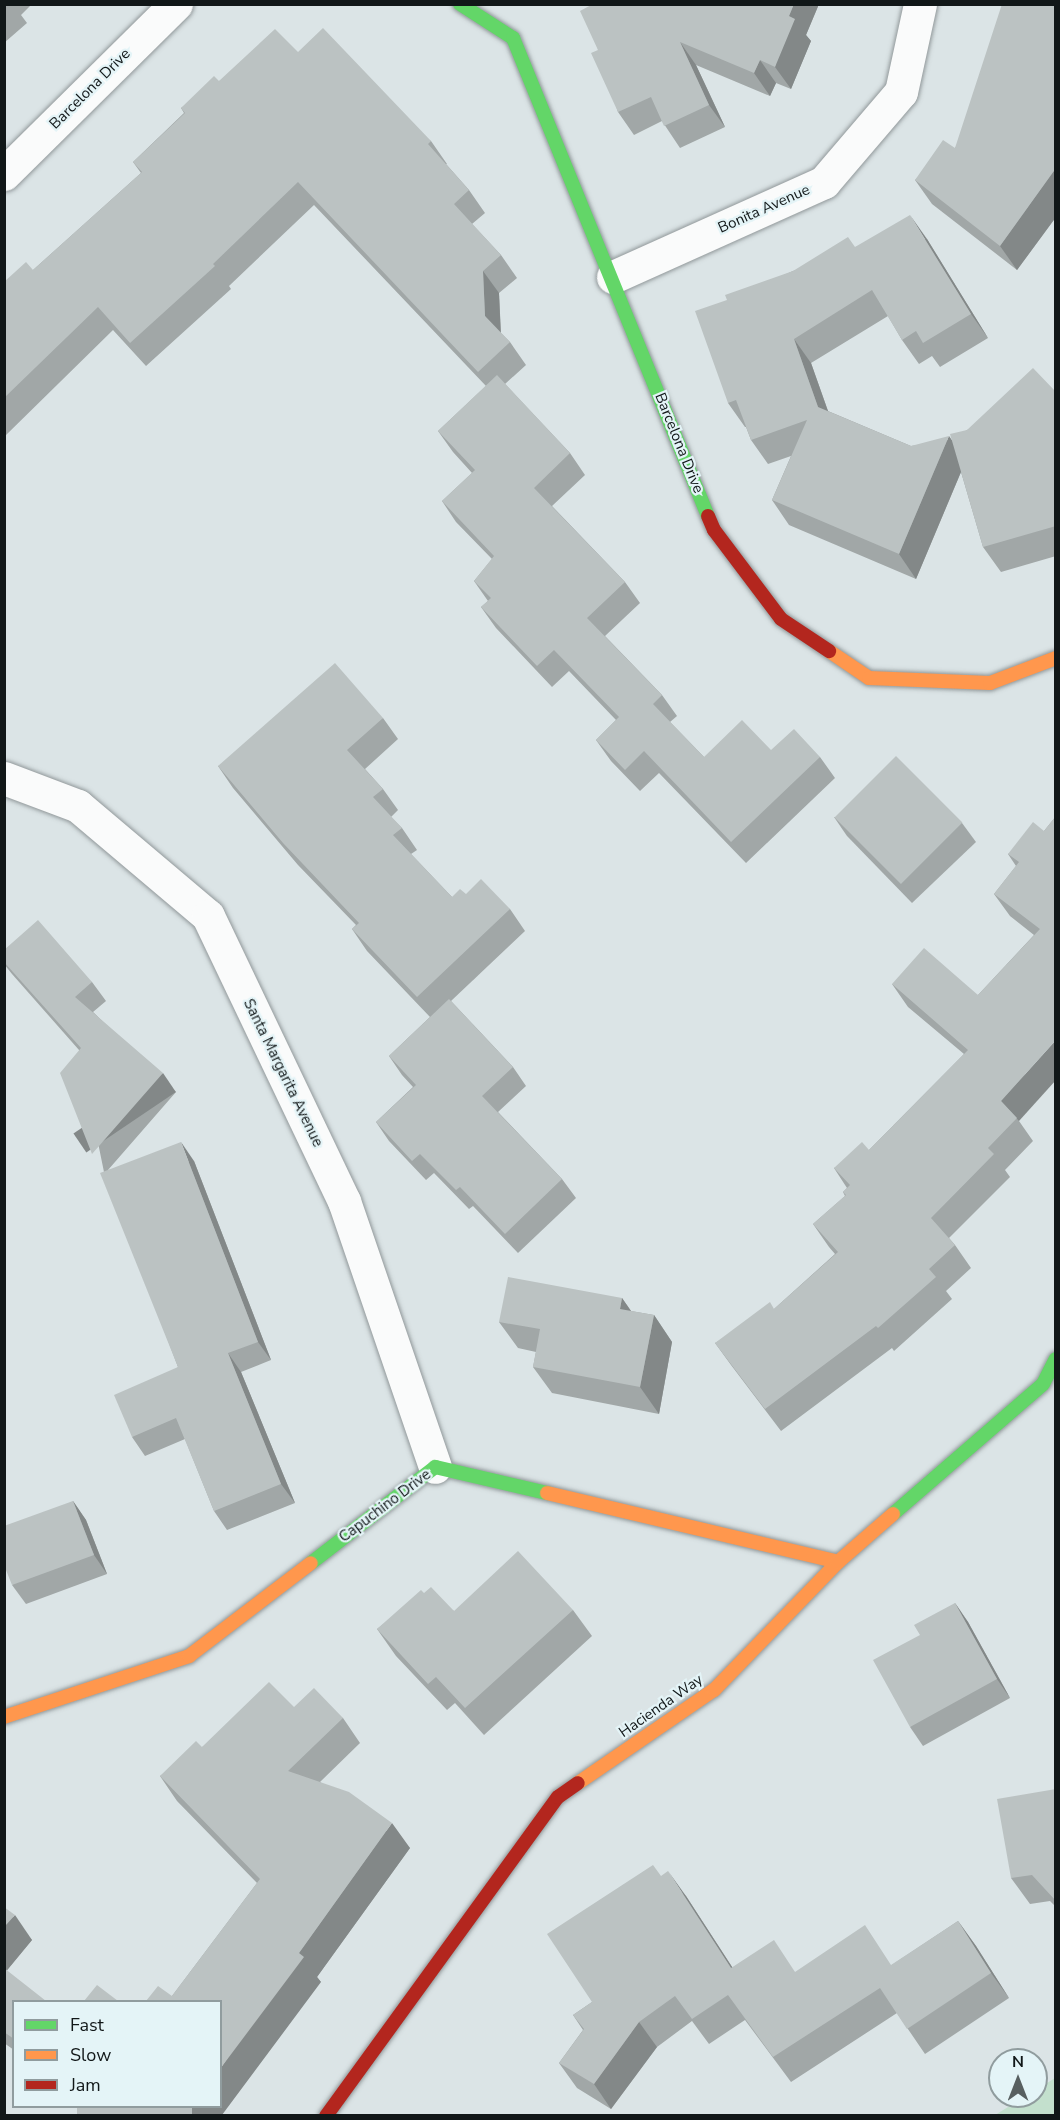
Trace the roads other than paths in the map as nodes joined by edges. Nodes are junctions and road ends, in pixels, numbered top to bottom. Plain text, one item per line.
1 (176, 4) edge
2 (459, 4) edge
3 (920, 4) edge
4 (4, 174) edge
5 (613, 277) junction
6 (1056, 658) edge
7 (4, 777) edge
8 (1052, 1376) edge
9 (435, 1467) junction
10 (838, 1562) junction
11 (4, 1717) edge
12 (326, 2115) edge

1 - 4 street, Barcelona Drive
2 - 5 street, Barcelona Drive
3 - 5 street, Bonita Avenue
5 - 6 street, Barcelona Drive
7 - 9 street, Santa Margarita Avenue
8 - 10 street, Hacienda Way
9 - 10 street, Capuchino Drive
9 - 11 street, Capuchino Drive
10 - 12 street, Hacienda Way

